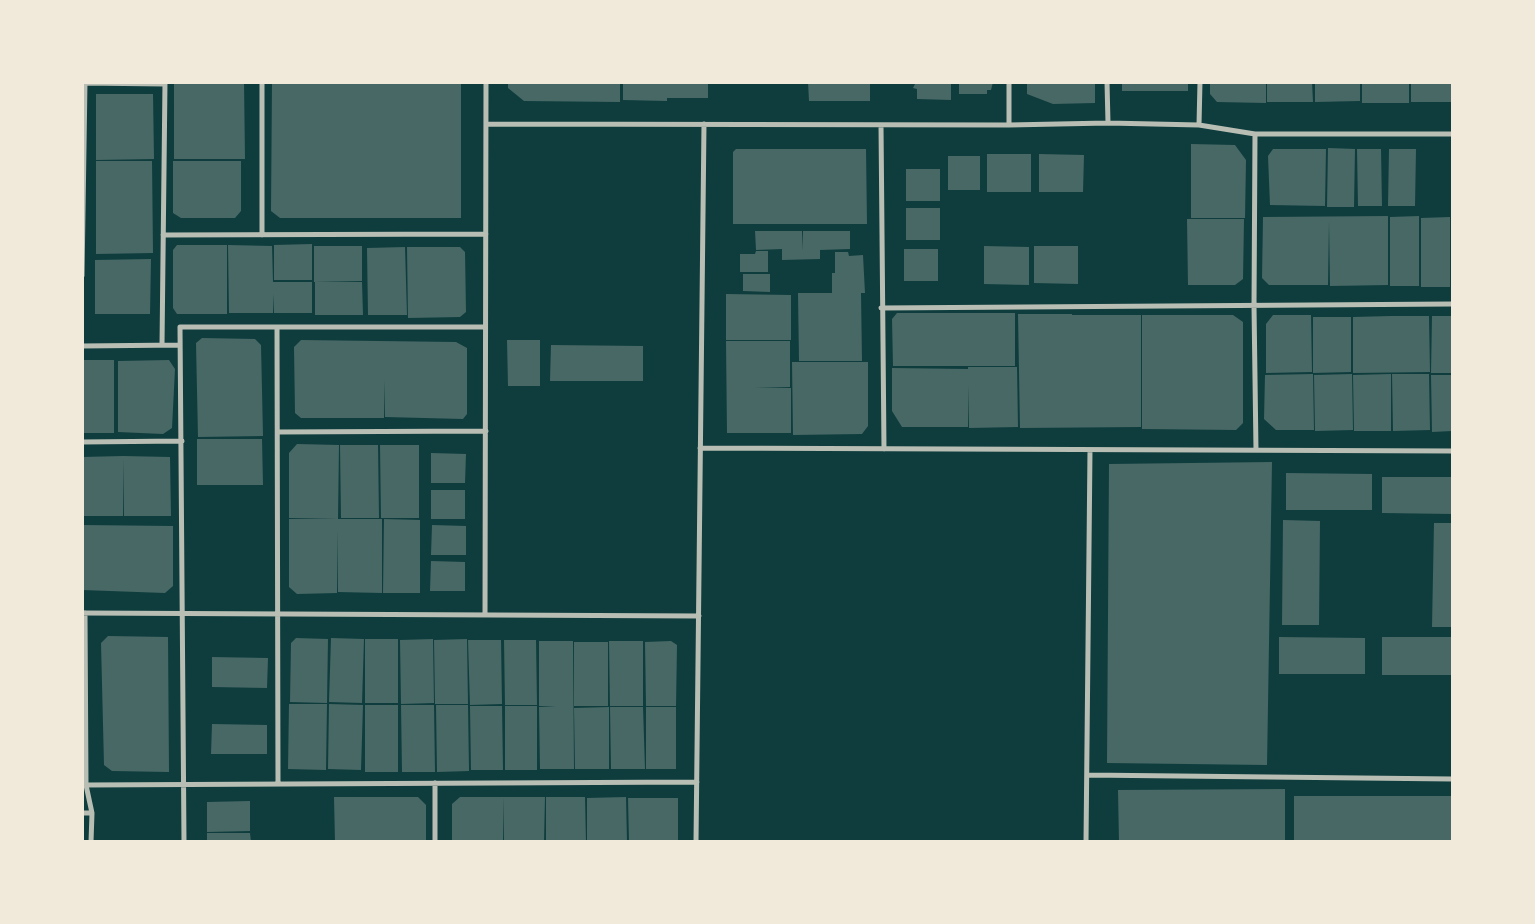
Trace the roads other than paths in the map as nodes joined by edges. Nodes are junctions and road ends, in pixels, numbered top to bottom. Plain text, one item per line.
1 (262, 82) edge
2 (486, 82) edge
3 (1009, 82) edge
4 (1107, 82) edge
5 (1200, 82) edge
6 (84, 83) edge
7 (165, 83) edge
8 (1108, 123) junction
9 (486, 124) junction
10 (704, 124) junction
11 (881, 125) junction
12 (1009, 125) junction
13 (1199, 125) junction
14 (1255, 134) junction
15 (1452, 134) edge
16 (486, 234) junction
17 (163, 235) junction
18 (262, 235) junction
19 (83, 252) edge
20 (82, 276) edge
21 (1452, 304) edge
22 (1254, 306) junction
23 (882, 308) junction
24 (277, 326) junction
25 (485, 327) junction
26 (162, 345) junction
27 (180, 345) junction
28 (82, 346) edge
29 (278, 432) junction
30 (486, 432) junction
31 (182, 441) junction
32 (82, 442) edge
33 (700, 448) junction
34 (884, 449) junction
35 (1090, 450) junction
36 (1256, 450) junction
37 (1452, 451) edge
38 (84, 613) edge
39 (183, 614) junction
40 (278, 614) junction
41 (485, 615) junction
42 (698, 616) junction
43 (1086, 775) junction
44 (1452, 779) edge
45 (697, 782) junction
46 (435, 783) junction
47 (184, 784) junction
48 (278, 784) junction
49 (86, 785) junction
50 (82, 813) edge
51 (92, 813) junction
52 (91, 842) edge
53 (184, 842) edge
54 (435, 842) edge
55 (696, 842) edge
56 (1086, 842) edge

1 - 18 street
2 - 9 street
3 - 12 street
4 - 8 street
5 - 13 street
6 - 7 street
6 - 19 street
7 - 17 street
8 - 12 street
8 - 13 street
9 - 10 street
9 - 16 street
10 - 11 street
10 - 33 street
11 - 12 street
11 - 23 street
13 - 14 street
14 - 15 street
14 - 22 street
16 - 18 street
16 - 25 street
17 - 18 street
17 - 26 street
19 - 20 street
21 - 22 street
22 - 23 street
22 - 36 street
23 - 34 street
24 - 25 street
24 - 27 street
24 - 29 street
25 - 30 street
26 - 27 street
26 - 28 street
27 - 31 street
29 - 30 street
29 - 40 street
30 - 41 street
31 - 32 street
31 - 39 street
33 - 34 street
33 - 42 street
34 - 35 street
35 - 36 street
35 - 43 street
36 - 37 street
38 - 39 street
38 - 49 street
39 - 40 street
39 - 47 street
40 - 41 street
40 - 48 street
41 - 42 street
42 - 45 street
43 - 44 street
43 - 56 street
45 - 46 street
45 - 55 street
46 - 48 street
46 - 54 street
47 - 48 street
47 - 49 street
47 - 53 street
49 - 51 street
50 - 51 street
51 - 52 street

